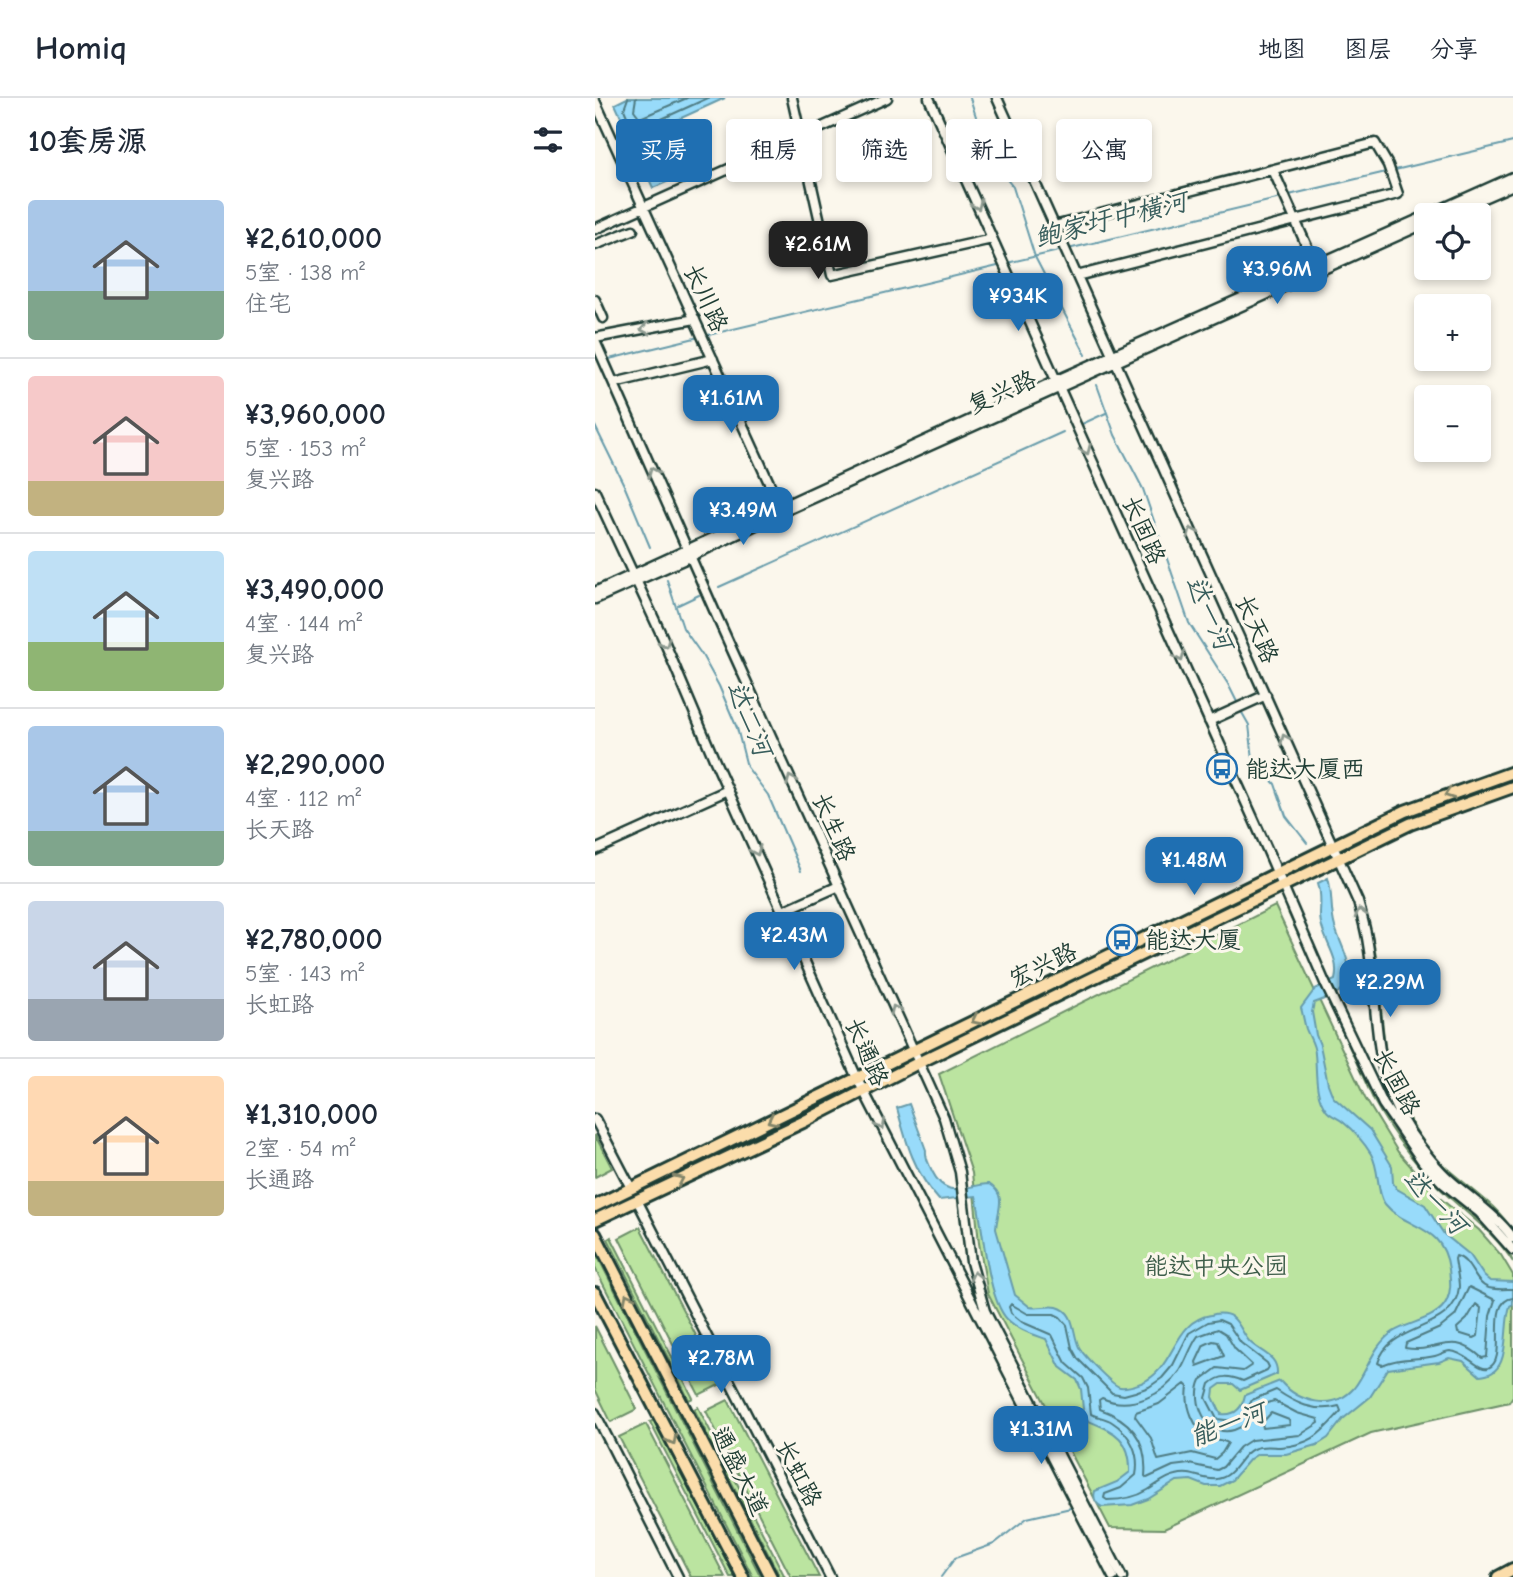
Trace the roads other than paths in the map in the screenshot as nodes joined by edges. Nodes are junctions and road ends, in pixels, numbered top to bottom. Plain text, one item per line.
1 (792, 98) edge
2 (887, 98) edge
3 (929, 98) edge
4 (997, 98) edge
5 (595, 103) edge
6 (797, 119) edge
7 (822, 127) edge
8 (726, 169) edge
9 (1273, 170) junction
10 (1513, 177) edge
11 (811, 182) edge
12 (1513, 185) edge
13 (1456, 203) edge
14 (1472, 203) edge
15 (642, 207) junction
16 (1295, 220) junction
17 (1414, 222) edge
18 (1054, 226) junction
19 (597, 228) edge
20 (1414, 228) edge
21 (633, 230) dead end
22 (992, 239) junction
23 (606, 240) junction
24 (595, 245) edge
25 (1317, 269) junction
26 (1076, 276) junction
27 (595, 300) edge
28 (603, 318) dead end
29 (695, 319) junction
30 (596, 342) edge
31 (713, 359) junction
32 (1114, 359) junction
33 (612, 379) junction
34 (1057, 384) junction
35 (595, 492) edge
36 (780, 509) junction
37 (690, 553) junction
38 (635, 578) junction
39 (595, 592) edge
40 (595, 599) edge
41 (1266, 695) junction
42 (1209, 721) junction
43 (1513, 772) edge
44 (1513, 787) edge
45 (728, 790) junction
46 (1334, 846) junction
47 (595, 850) edge
48 (1340, 859) junction
49 (1277, 874) junction
50 (839, 886) junction
51 (1282, 886) junction
52 (783, 911) junction
53 (915, 1051) junction
54 (920, 1062) junction
55 (857, 1079) junction
56 (864, 1091) junction
57 (595, 1119) edge
58 (631, 1188) junction
59 (637, 1200) junction
60 (595, 1206) edge
61 (595, 1220) edge
62 (595, 1234) edge
63 (1513, 1238) edge
64 (1513, 1250) edge
65 (595, 1293) edge
66 (595, 1413) edge
67 (1513, 1569) edge
68 (678, 1577) edge
69 (743, 1577) edge
70 (771, 1577) edge
71 (830, 1577) edge
72 (1113, 1577) edge
73 (1122, 1577) edge
74 (1498, 1577) edge

1 - 6 street
2 - 7 street
3 -> 22 street, 长固路
4 - 18 street, 长天路
5 - 15 street, 长川路
8 - 15 street
9 - 16 street
9 - 16 street
9 - 18 street
10 - 13 street, 复兴路
11 - 22 street
12 - 14 street
15 - 19 street
15 - 29 street, 长川路
16 - 25 street
16 - 26 street
17 - 25 street, 复兴路
18 - 26 street, 长天路
19 - 23 street
20 - 25 street, 复兴路
21 - 23 street
22 - 34 street, 长固路
23 - 24 street
25 - 32 street, 复兴路
26 - 32 street, 长天路
27 - 28 street
29 -> 30 street
29 - 31 street, 长川路
30 - 33 street, 长生路
31 - 33 street
31 - 36 street, 长川路
32 - 34 street, 复兴路
41 -> 32 street, 长天路
37 -> 33 street, 长生路
34 - 36 street, 复兴路
34 -> 42 street, 长固路
35 - 38 street, 长通路
36 - 37 street, 复兴路
37 - 38 street, 复兴路
50 -> 37 street, 长生路
38 - 39 street, 复兴路
38 - 40 street, 复兴路
38 -> 45 street, 长通路
41 - 42 street
46 -> 41 street, 长天路
42 - 49 street, 长固路
43 -> 46 main road, 宏兴路
44 - 48 main road, 宏兴路
45 - 47 street
45 -> 52 street, 长通路
46 - 48 street, 长天路
46 - 49 main road, 宏兴路
48 - 51 main road, 宏兴路
63 -> 48 street, 长天路
49 - 51 street, 长固路
49 -> 53 main road, 宏兴路
50 - 52 street
53 -> 50 street, 长生路
51 - 54 main road, 宏兴路
51 - 64 street, 长固路
52 - 55 street, 长通路
53 - 54 street, 长生路
53 - 55 main road, 宏兴路
54 - 56 main road, 宏兴路
73 -> 54 street, 长生路
55 - 56 street, 长通路
55 -> 58 main road, 宏兴路
59 -> 56 main road, 宏兴路
56 -> 72 street, 长通路
57 - 58 street
58 - 60 main road, 宏兴路
59 - 61 main road, 宏兴路
59 - 71 street, 长虹路
70 -> 62 main road, 通盛大道
65 -> 69 main road, 通盛大道
66 - 68 street
67 - 74 main road

